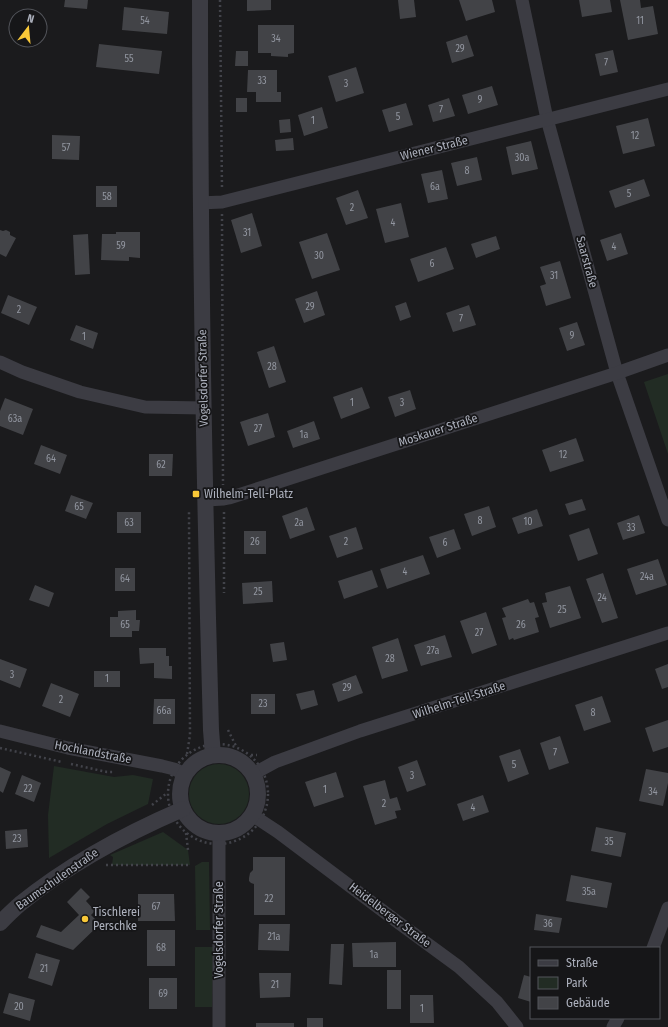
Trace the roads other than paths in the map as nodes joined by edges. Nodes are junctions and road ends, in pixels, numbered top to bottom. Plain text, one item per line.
1 (200, 0) edge
2 (522, 0) edge
3 (668, 89) edge
4 (547, 119) junction
5 (200, 203) junction
6 (668, 355) edge
7 (0, 362) edge
8 (617, 372) junction
9 (204, 408) junction
10 (206, 500) junction
11 (668, 520) edge
12 (668, 633) edge
13 (0, 731) edge
14 (212, 749) junction
15 (257, 771) junction
16 (180, 772) junction
17 (177, 812) junction
18 (257, 818) junction
19 (219, 839) junction
20 (668, 908) edge
21 (0, 923) edge
22 (652, 947) edge
23 (219, 1027) edge
24 (517, 1027) edge

1 - 5 street, Vogelsdorfer Straße
2 - 4 street, Saarstraße
3 - 4 street, Wiener Straße
4 - 5 street, Wiener Straße
4 - 8 street, Saarstraße
5 - 9 street, Vogelsdorfer Straße
6 - 8 street, Moskauer Straße
7 - 9 street
8 - 10 street, Moskauer Straße
8 - 11 street, Saarstraße
9 - 10 street, Vogelsdorfer Straße
10 - 14 street, Vogelsdorfer Straße
12 - 15 street, Wilhelm-Tell-Straße
13 - 16 street, Hochlandstraße
14 - 15 street
14 - 16 street
15 - 18 street
16 - 17 street
17 - 19 street
17 - 21 street, Baumschulenstraße
18 - 19 street
18 - 24 street, Heidelberger Straße
19 - 23 street, Vogelsdorfer Straße
20 - 22 street

